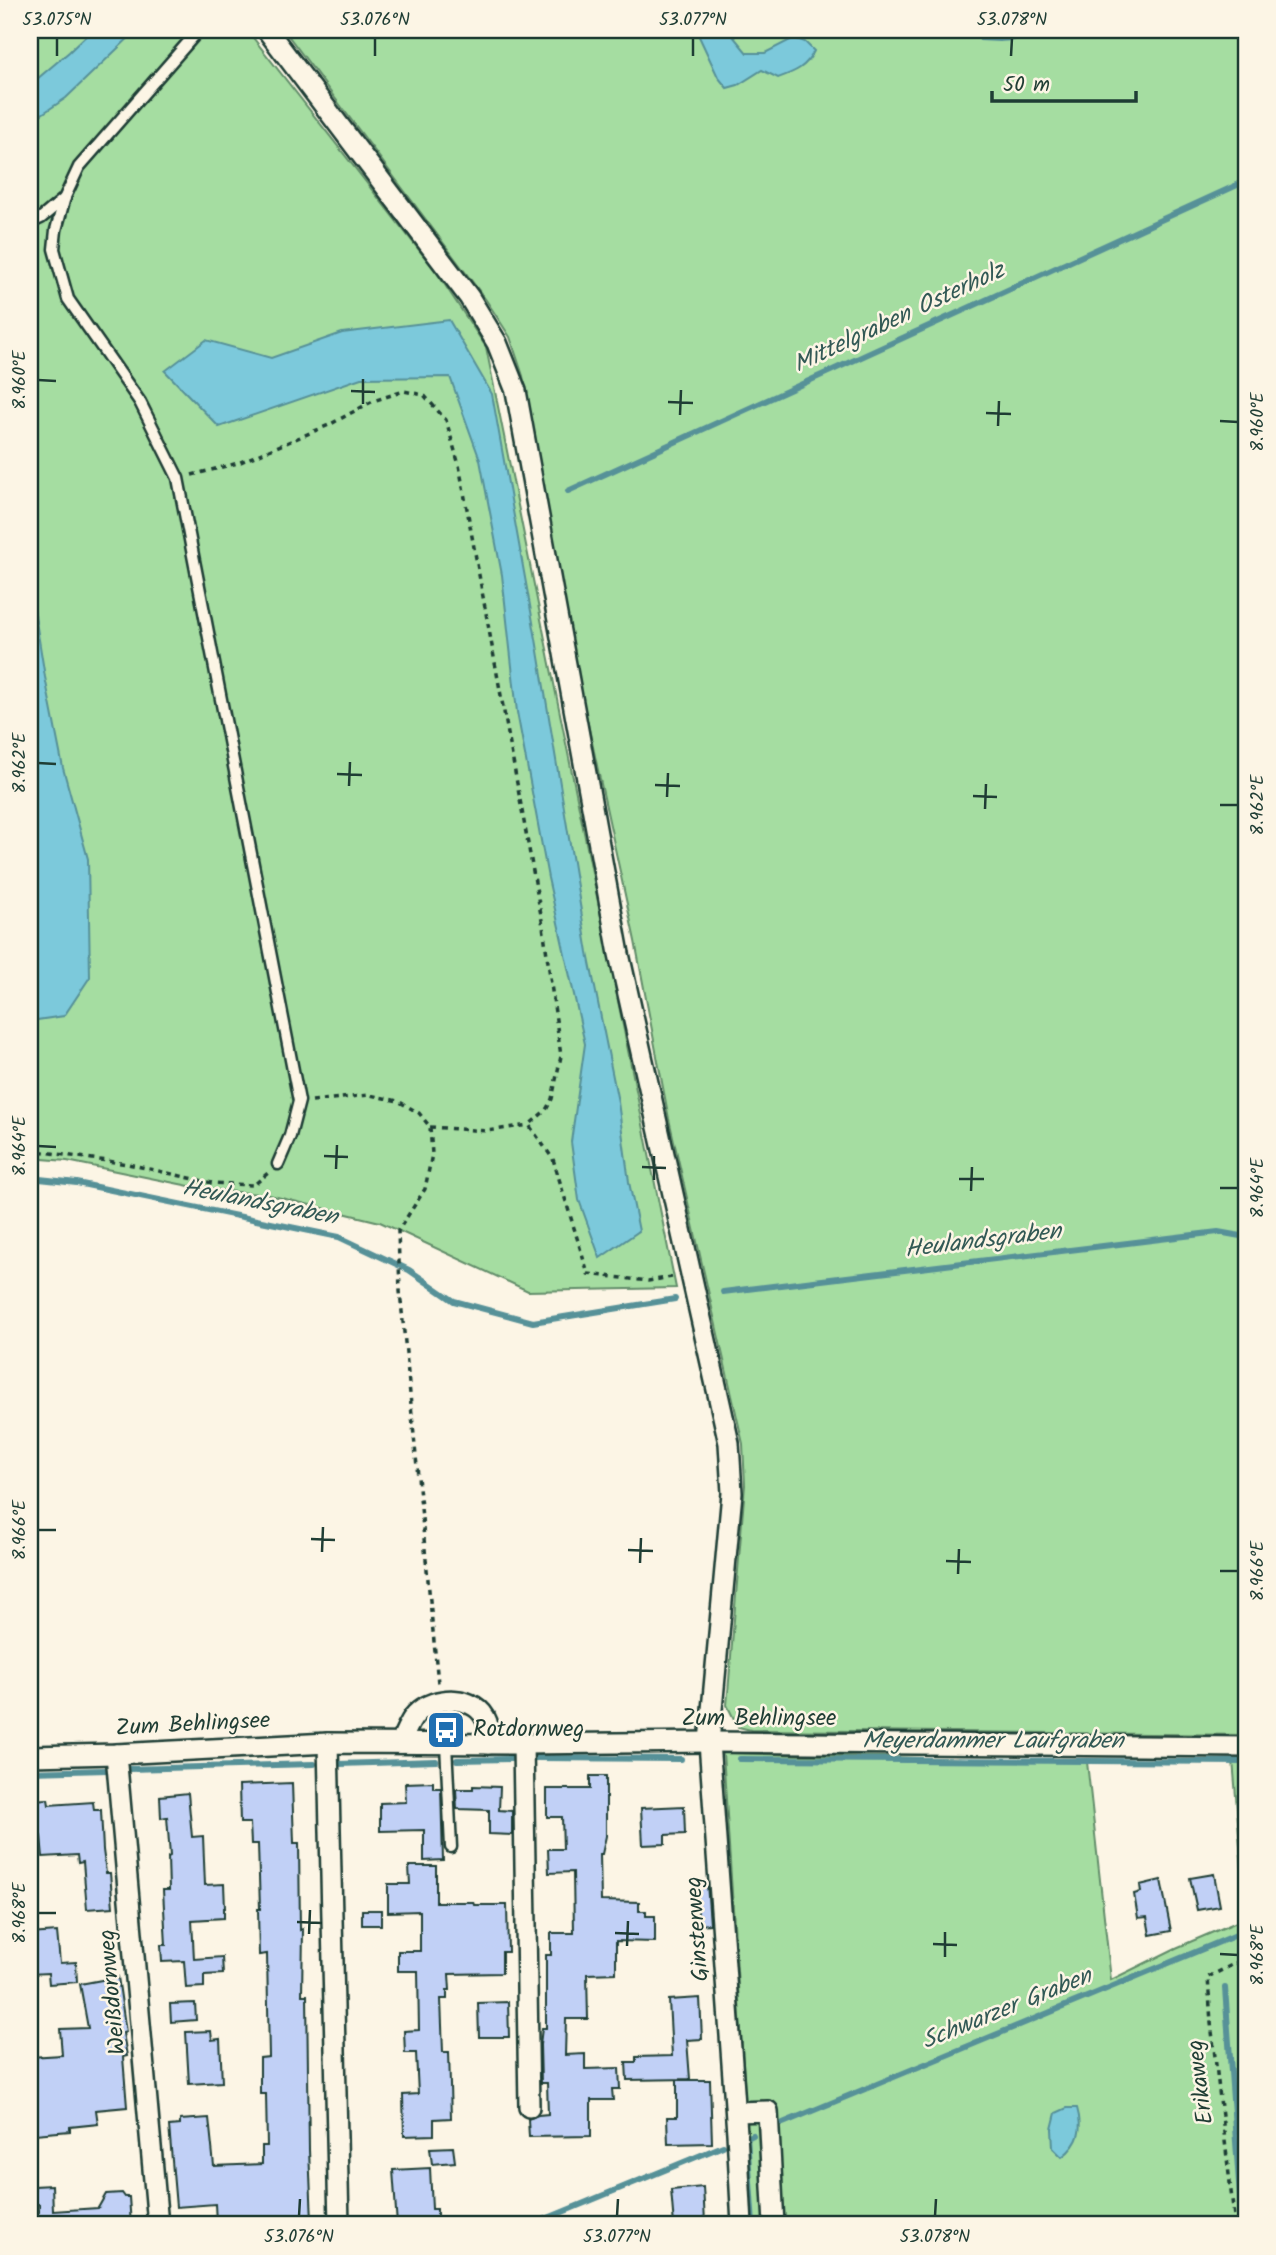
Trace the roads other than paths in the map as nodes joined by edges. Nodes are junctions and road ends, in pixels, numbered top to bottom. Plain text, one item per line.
1 (199, 30) edge
2 (267, 30) edge
3 (65, 197) junction
4 (30, 223) edge
5 (278, 1164) road end
6 (709, 1742) junction
7 (328, 1743) junction
8 (400, 1743) junction
9 (446, 1744) junction
10 (488, 1744) junction
11 (523, 1744) junction
12 (1246, 1747) edge
13 (116, 1754) junction
14 (30, 1756) edge
15 (451, 1847) dead end
16 (529, 2107) dead end
17 (736, 2112) junction
18 (158, 2225) edge
19 (339, 2225) edge
20 (742, 2225) edge
21 (774, 2225) edge

1 - 3 lane
2 - 6 street, Ginsterweg
3 - 4 lane
3 - 5 lane
6 - 11 street, Zum Behlingsee
6 - 12 street, Zum Behlingsee
6 - 17 street, Ginsterweg
7 - 8 street, Zum Behlingsee
7 - 13 street, Zum Behlingsee
7 - 19 street
8 - 9 street, Zum Behlingsee
8 - 10 street
9 - 10 street, Zum Behlingsee
9 - 15 lane
10 - 11 street, Zum Behlingsee
11 - 16 street
13 - 14 street, Zum Behlingsee
13 - 18 street, Weißdornweg
17 - 20 street, Ginsterweg
17 - 21 street

